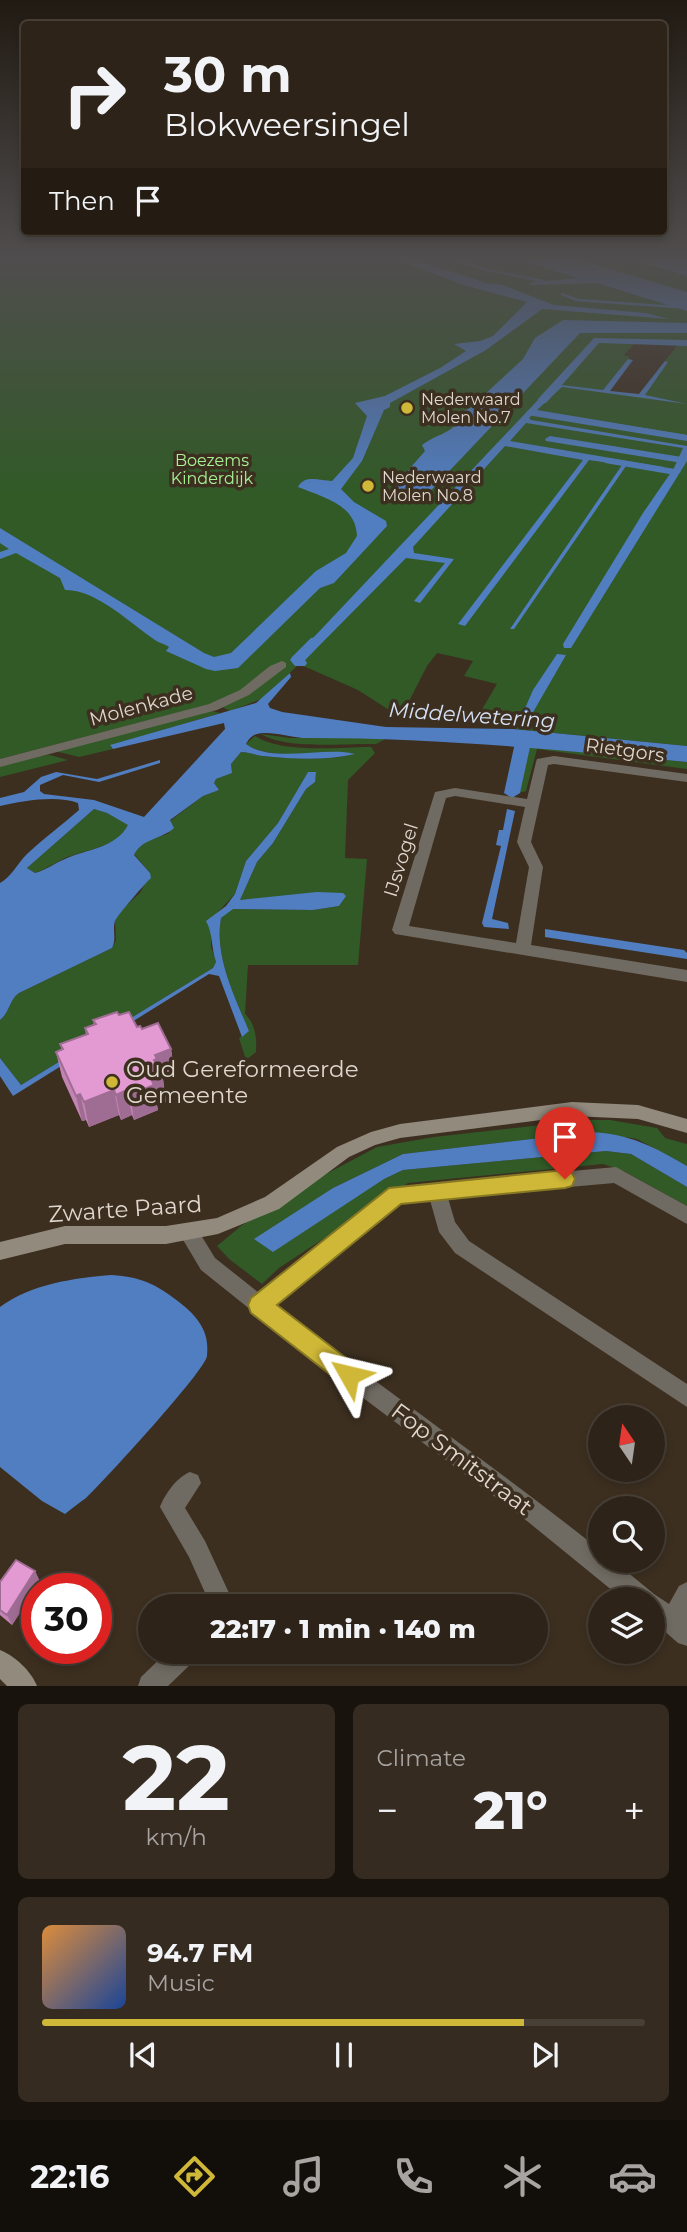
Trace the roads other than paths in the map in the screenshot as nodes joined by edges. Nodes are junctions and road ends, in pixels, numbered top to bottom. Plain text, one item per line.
1 (282, 665) dead end
2 (0, 763) edge
3 (687, 778) edge
4 (532, 804) junction
5 (523, 949) junction
6 (687, 976) edge
7 (687, 1126) edge
8 (437, 1191) junction
9 (687, 1216) edge
10 (188, 1233) junction
11 (0, 1251) edge
12 (259, 1305) junction
13 (687, 1396) edge
14 (190, 1483) dead end
15 (628, 1587) edge
16 (218, 1594) edge
17 (687, 1594) edge
18 (665, 1616) edge
19 (680, 1628) edge
20 (0, 1662) edge
21 (173, 1664) edge
22 (24, 1686) edge
23 (150, 1686) edge

1 - 2 street, Molenkade
3 - 4 street, Rietgors
4 - 5 street, Rietgors
4 - 5 street, IJsvogel
5 - 6 street
7 - 10 street, Zwarte Paard
8 - 9 street
8 - 12 street
8 - 13 street
10 - 11 street, Zwarte Paard
10 - 12 street, Fop Smitstraat
12 - 15 street, Fop Smitstraat
14 - 16 street
17 - 19 street
18 - 19 street
20 - 22 street
21 - 23 street

